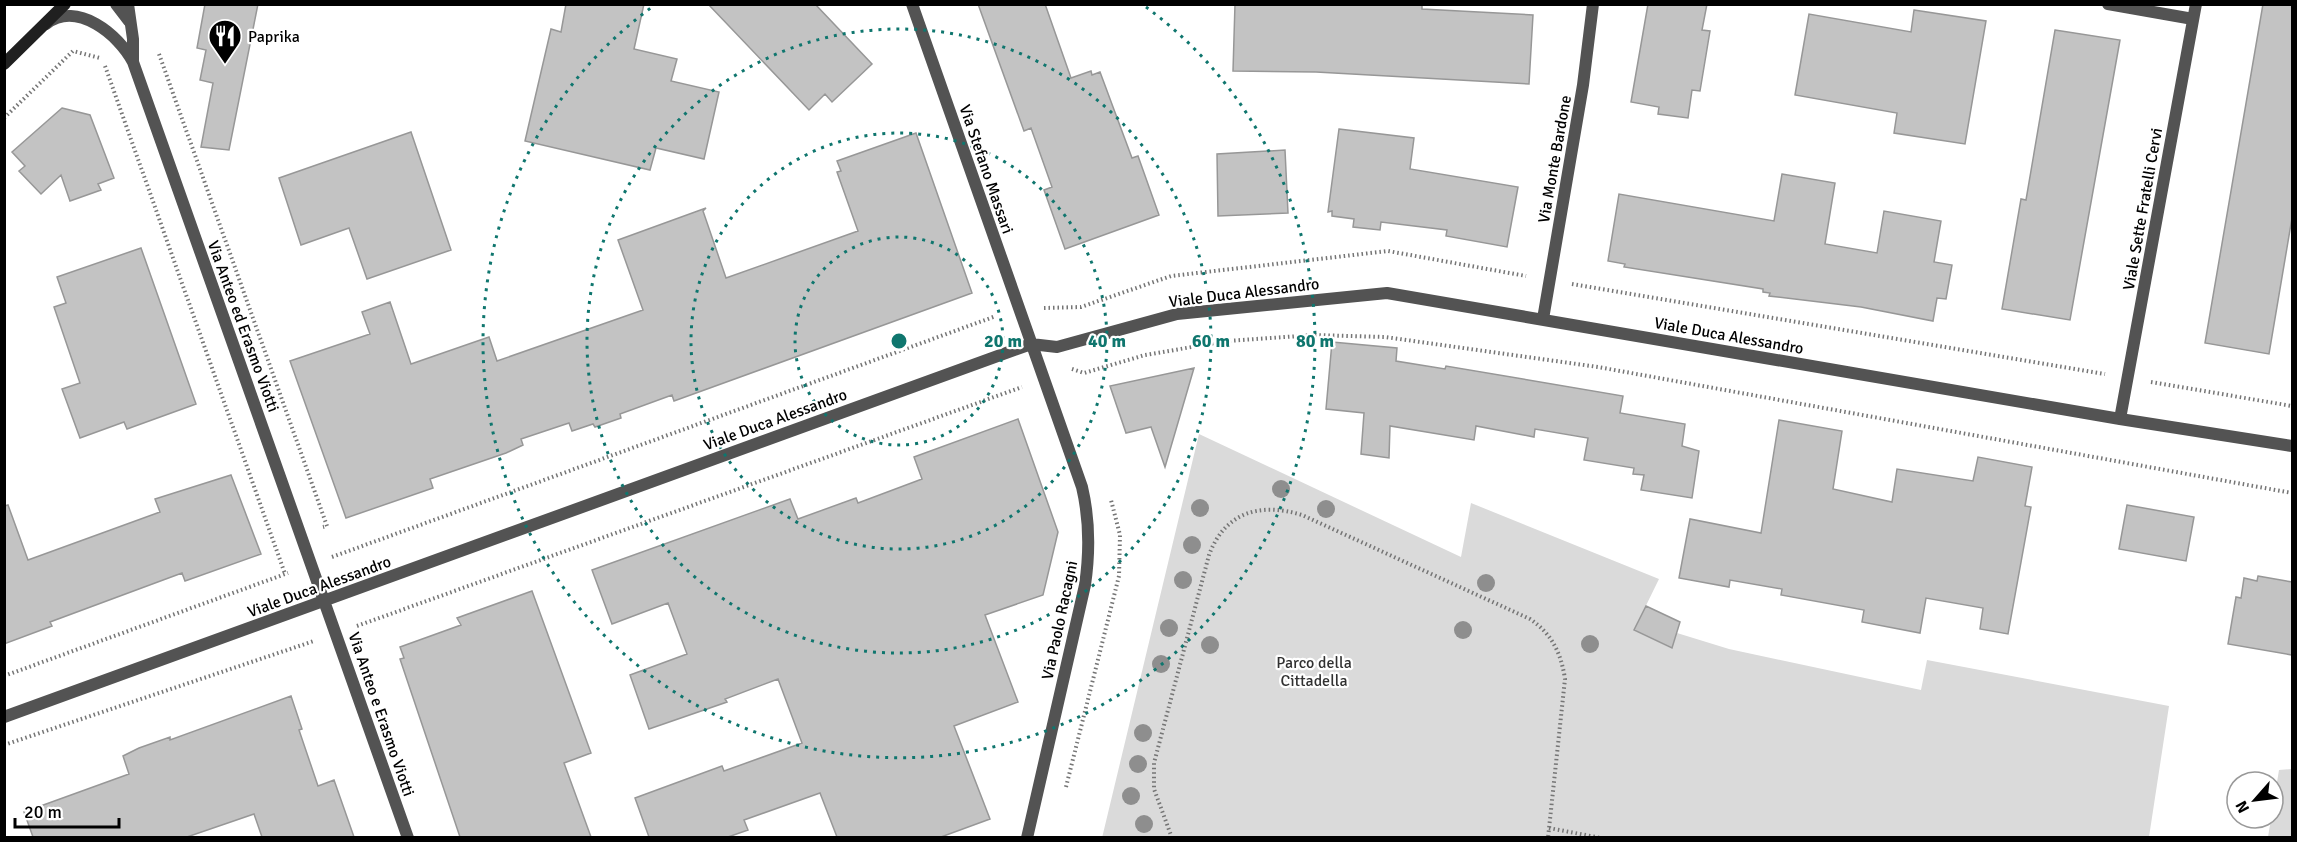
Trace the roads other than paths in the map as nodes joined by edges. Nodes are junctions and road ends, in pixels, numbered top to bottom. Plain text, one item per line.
1 (65, 4) edge
2 (116, 4) edge
3 (128, 4) edge
4 (912, 4) edge
5 (1593, 4) edge
6 (2108, 4) edge
7 (2196, 4) edge
8 (2193, 19) junction
9 (130, 25) junction
10 (43, 26) junction
11 (133, 62) junction
12 (4, 64) edge
13 (1544, 319) junction
14 (1031, 344) junction
15 (2120, 419) junction
16 (2292, 447) edge
17 (324, 601) junction
18 (4, 717) edge
19 (408, 837) edge
20 (1027, 837) edge

1 - 10 main road
2 - 9 street, Via Anteo ed Erasmo Viotti
3 - 9 street, Via Anteo ed Erasmo Viotti
4 - 14 street, Via Stefano Massari
5 - 13 street, Via Monte Bardone
6 - 8 street
7 - 8 street, Viale Sette Fratelli Cervi
8 - 15 street, Viale Sette Fratelli Cervi
9 - 11 street, Via Anteo ed Erasmo Viotti
10 - 11 street, Via Anteo ed Erasmo Viotti
10 - 12 main road
11 - 17 street, Via Anteo ed Erasmo Viotti
13 - 14 street, Viale Duca Alessandro
13 - 15 street, Viale Duca Alessandro
14 - 17 street, Viale Duca Alessandro
14 - 20 street, Via Paolo Racagni
15 - 16 street, Viale Duca Alessandro
17 - 18 street, Viale Duca Alessandro
17 - 19 street, Via Anteo e Erasmo Viotti

